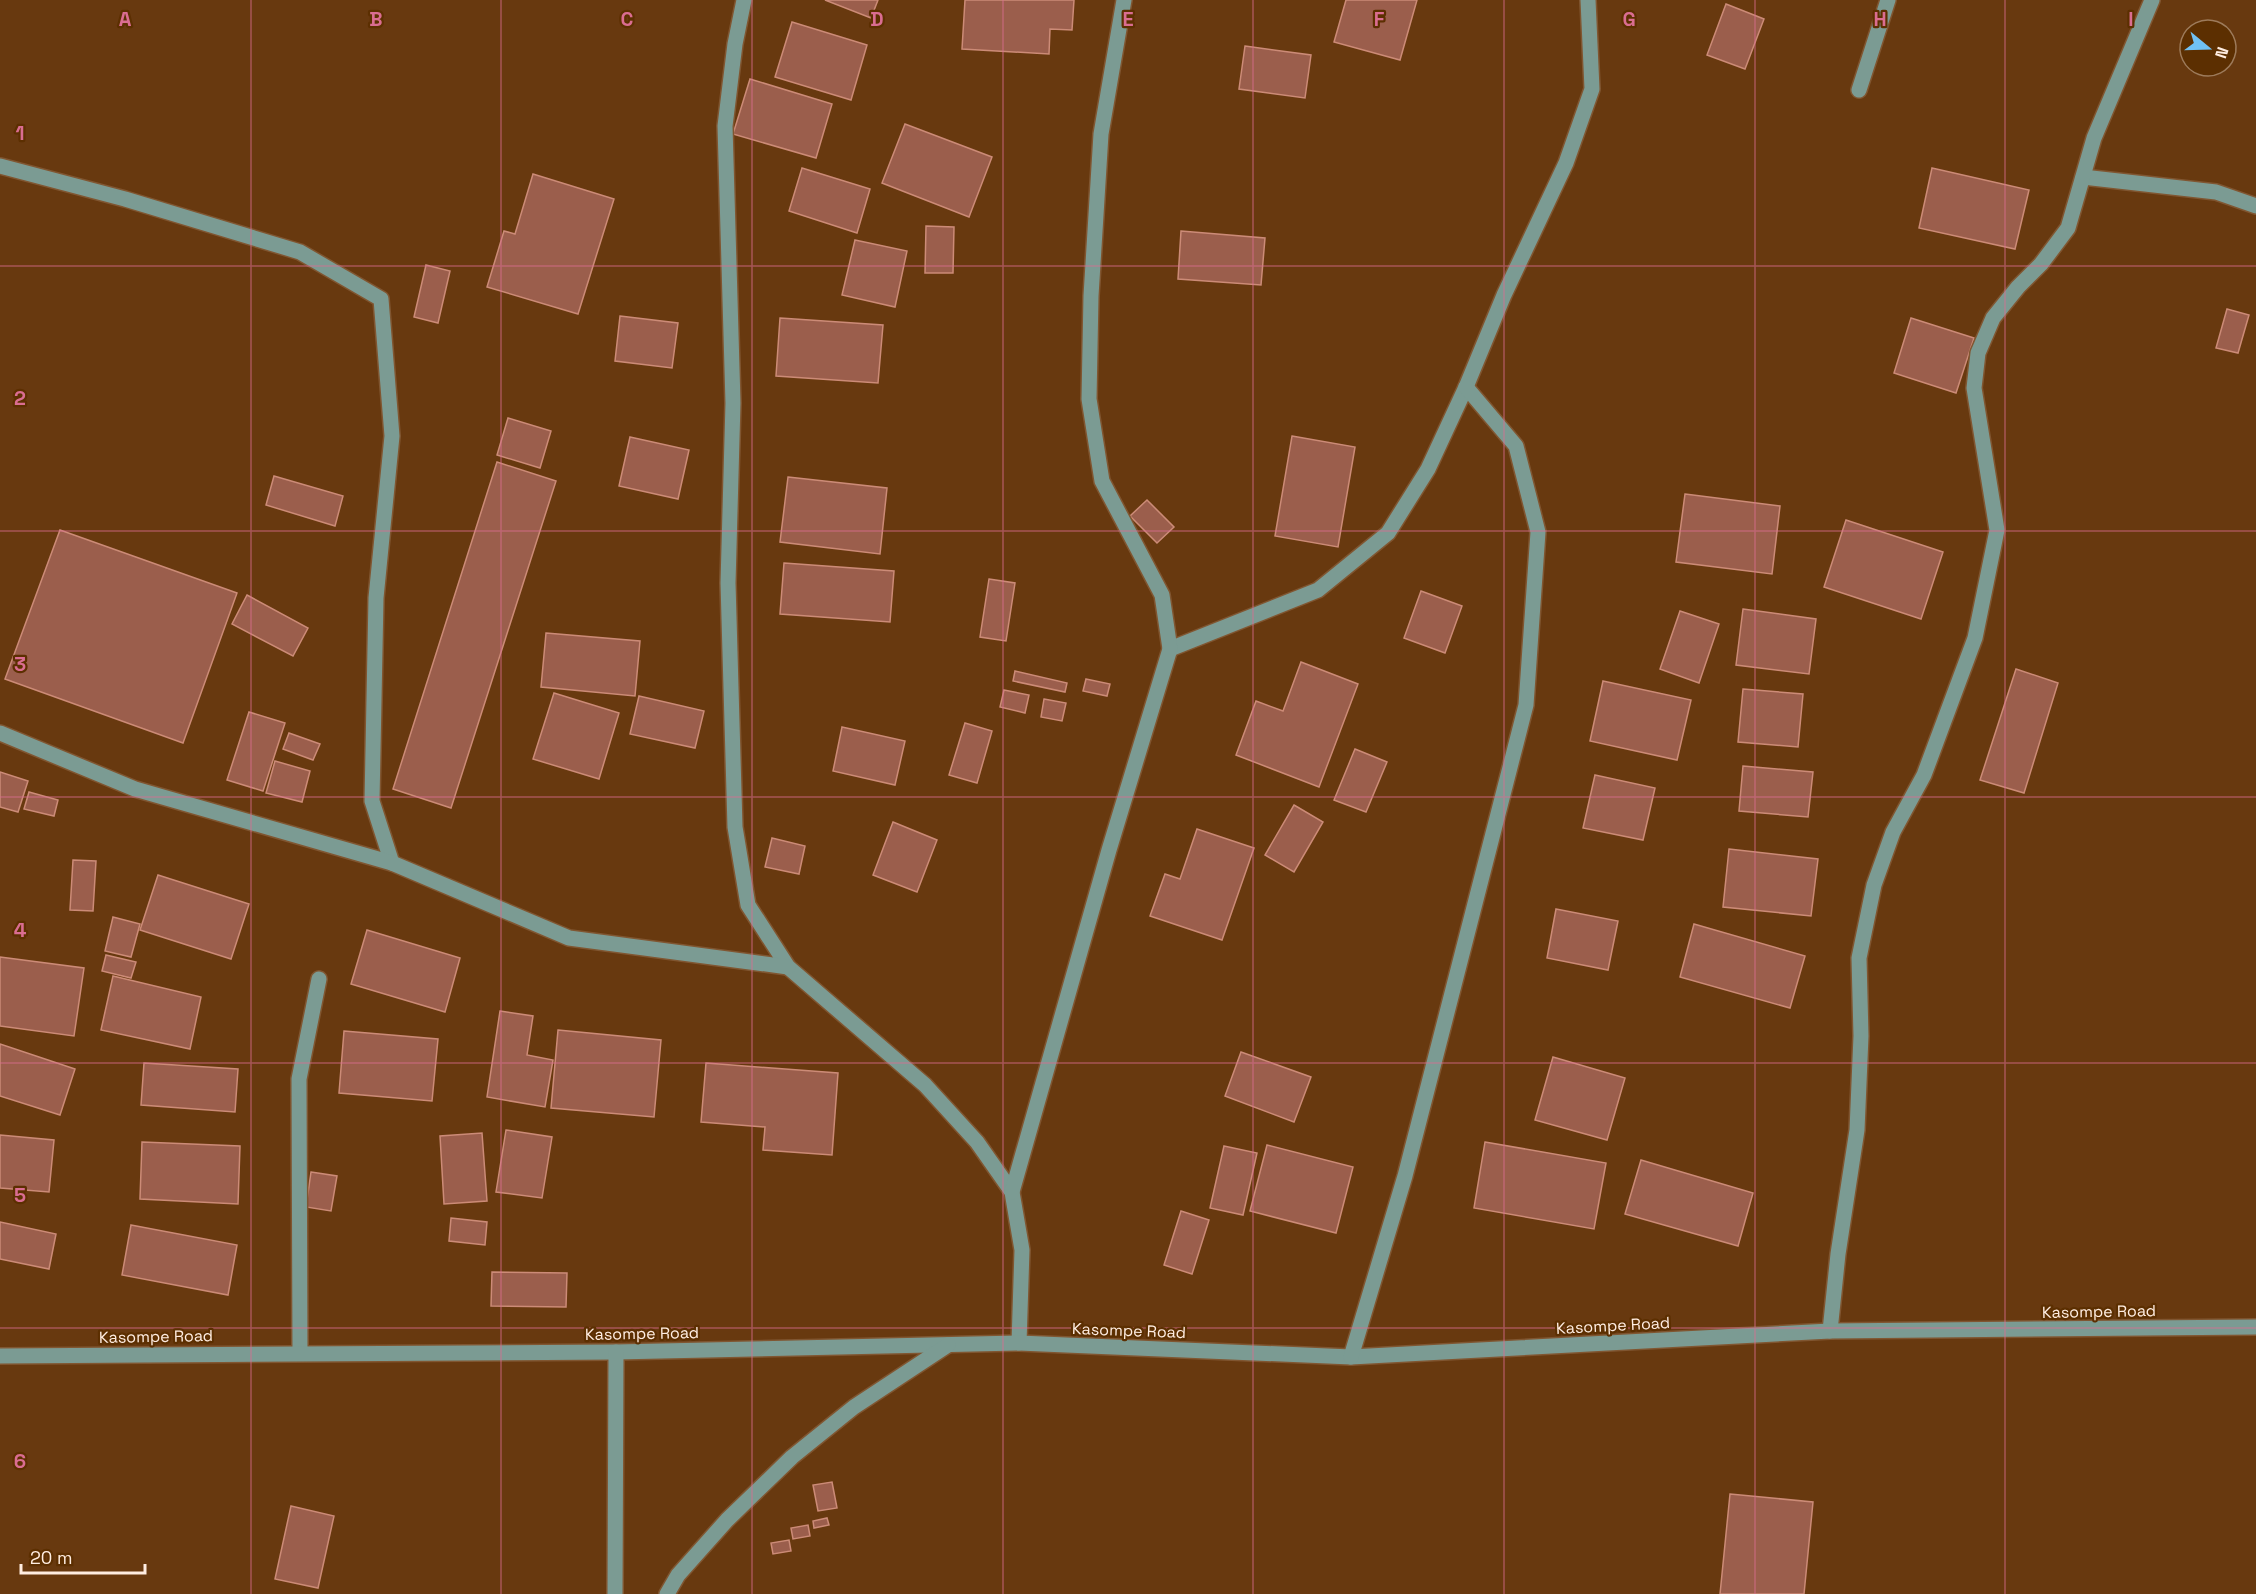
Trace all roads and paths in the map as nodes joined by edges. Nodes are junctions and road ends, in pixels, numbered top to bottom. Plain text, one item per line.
1 (744, 0) edge
2 (1124, 0) edge
3 (1588, 0) edge
4 (1888, 0) edge
5 (2152, 0) edge
6 (1859, 90) dead end
7 (0, 166) edge
8 (2083, 177) junction
9 (2256, 206) edge
10 (1466, 387) junction
11 (1170, 649) junction
12 (0, 733) edge
13 (392, 863) junction
14 (788, 967) junction
15 (320, 979) dead end
16 (1012, 1192) junction
17 (2256, 1327) edge
18 (1830, 1331) junction
19 (1019, 1343) junction
20 (948, 1345) junction
21 (616, 1352) junction
22 (300, 1353) junction
23 (0, 1356) edge
24 (1351, 1357) junction
25 (615, 1594) edge
26 (668, 1594) edge

1 - 14 street
2 - 11 street
3 - 10 street
4 - 6 street
5 - 8 street
7 - 13 street
8 - 9 street
8 - 18 street
10 - 11 street
10 - 24 street
11 - 16 street
12 - 13 street
13 - 14 street
14 - 16 street
15 - 22 street
16 - 19 street
17 - 18 street, Kasompe Road
18 - 24 street, Kasompe Road
19 - 20 street, Kasompe Road
19 - 24 street, Kasompe Road
20 - 21 street, Kasompe Road
20 - 26 street
21 - 22 street, Kasompe Road
21 - 25 street
22 - 23 street, Kasompe Road

